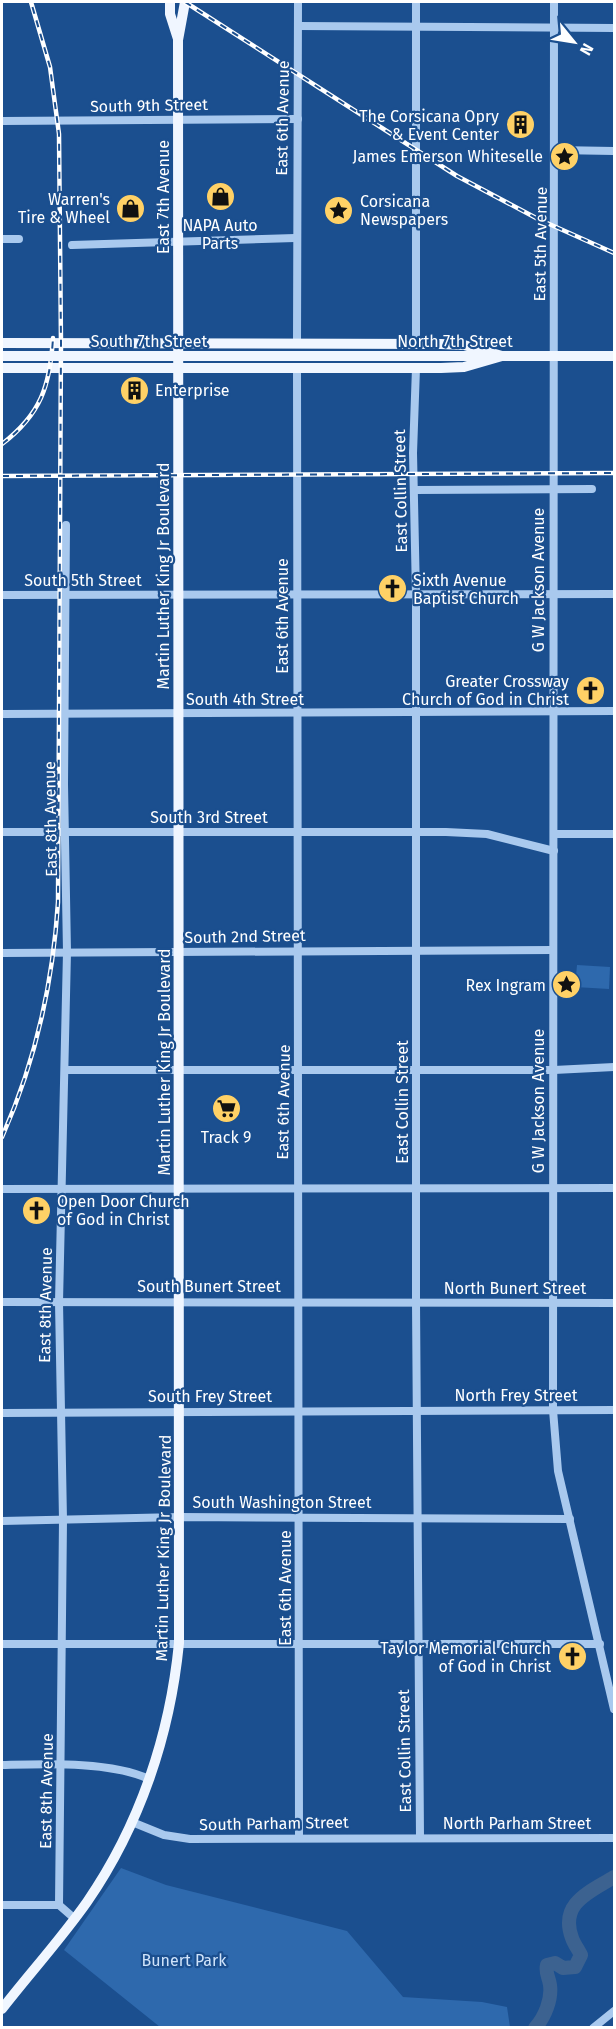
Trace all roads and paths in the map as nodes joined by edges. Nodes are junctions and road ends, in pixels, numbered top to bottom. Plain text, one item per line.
1 (170, 2) edge
2 (185, 2) edge
3 (298, 2) edge
4 (417, 2) edge
5 (554, 2) edge
6 (298, 26) junction
7 (416, 27) junction
8 (615, 28) edge
9 (554, 29) junction
10 (178, 40) junction
11 (178, 118) junction
12 (298, 118) junction
13 (2, 121) edge
14 (555, 150) junction
15 (615, 151) edge
16 (295, 238) junction
17 (2, 239) edge
18 (19, 239) dead end
19 (177, 242) junction
20 (72, 245) dead end
21 (2, 343) edge
22 (178, 343) junction
23 (297, 343) junction
24 (416, 343) junction
25 (178, 355) joint
26 (2, 356) edge
27 (502, 356) junction
28 (554, 356) junction
29 (615, 356) edge
30 (296, 361) junction
31 (178, 366) junction
32 (2, 368) edge
33 (416, 368) junction
34 (553, 487) junction
35 (592, 489) dead end
36 (414, 490) junction
37 (66, 525) dead end
38 (615, 594) edge
39 (2, 595) edge
40 (65, 595) junction
41 (178, 595) junction
42 (416, 595) junction
43 (554, 595) junction
44 (297, 596) junction
45 (554, 711) junction
46 (615, 711) edge
47 (64, 713) junction
48 (2, 714) edge
49 (179, 714) junction
50 (297, 714) junction
51 (416, 714) junction
52 (2, 832) edge
53 (65, 832) junction
54 (179, 832) junction
55 (416, 832) junction
56 (298, 833) junction
57 (554, 834) junction
58 (615, 834) edge
59 (554, 851) junction
60 (298, 950) junction
61 (417, 950) junction
62 (553, 950) junction
63 (178, 951) junction
64 (67, 952) junction
65 (2, 953) edge
66 (615, 1067) edge
67 (300, 1069) junction
68 (417, 1069) junction
69 (66, 1070) junction
70 (178, 1070) junction
71 (554, 1070) junction
72 (179, 1188) junction
73 (297, 1188) junction
74 (417, 1188) junction
75 (615, 1188) edge
76 (2, 1189) edge
77 (553, 1189) junction
78 (63, 1190) junction
79 (299, 1301) junction
80 (2, 1302) edge
81 (59, 1302) junction
82 (181, 1302) junction
83 (416, 1303) junction
84 (615, 1303) edge
85 (553, 1304) junction
86 (181, 1410) junction
87 (418, 1410) junction
88 (553, 1410) junction
89 (615, 1410) edge
90 (300, 1411) junction
91 (2, 1413) edge
92 (60, 1413) junction
93 (180, 1517) junction
94 (299, 1517) junction
95 (418, 1518) junction
96 (570, 1519) junction
97 (63, 1520) junction
98 (2, 1521) edge
99 (300, 1642) junction
100 (179, 1643) junction
101 (2, 1644) edge
102 (63, 1644) junction
103 (600, 1644) junction
104 (417, 1646) junction
105 (615, 1709) edge
106 (2, 1765) edge
107 (61, 1766) junction
108 (150, 1779) junction
109 (132, 1822) junction
110 (299, 1837) junction
111 (420, 1837) junction
112 (615, 1838) edge
113 (2, 1905) edge
114 (59, 1905) junction
115 (75, 1919) junction
116 (2, 2009) edge
117 (615, 2012) edge
118 (592, 2028) edge

1 - 10 main road, East 7th Avenue
2 - 10 main road, East 7th Avenue
3 - 6 street, East 6th Avenue
4 - 7 street
5 - 9 street, East 5th Avenue
6 - 7 street
6 - 12 street, East 6th Avenue
7 - 9 street
7 - 24 street
8 - 9 street
9 - 14 street, East 5th Avenue
10 - 11 main road, East 7th Avenue
11 - 12 street, South 9th Street
11 - 13 street, South 9th Street
11 - 19 main road, East 7th Avenue
12 - 16 street, East 6th Avenue
14 - 15 street
14 - 28 street, East 5th Avenue
16 - 19 street
16 - 23 street, East 6th Avenue
17 - 18 street
19 - 20 street
19 - 22 main road, East 7th Avenue
21 - 22 main road
22 - 23 main road
22 - 25 main road, East 7th Avenue
23 - 24 main road
24 - 27 main road
25 - 31 main road, Martin Luther King Jr Boulevard
26 - 30 main road, South 7th Street, bridge
27 - 28 main road, North 7th Street
27 - 30 main road, North 7th Street
27 - 33 main road
28 - 29 main road, North 7th Street
28 - 34 street, East 5th Avenue
30 - 31 main road
30 - 33 main road
30 - 44 street, East 6th Avenue
31 - 32 main road
31 - 41 main road, Martin Luther King Jr Boulevard
33 - 36 street, East Collin Street
34 - 35 street
34 - 36 street
34 - 43 street, G W Jackson Avenue
36 - 42 street, East Collin Street
37 - 40 street, East 8th Avenue
38 - 43 street, South 5th Street
39 - 40 street, South 5th Street
40 - 41 street, South 5th Street
40 - 47 street, East 8th Avenue
41 - 44 street, South 5th Street
41 - 49 main road, Martin Luther King Jr Boulevard
42 - 43 street, South 5th Street
42 - 44 street, South 5th Street
42 - 51 street, East Collin Street
43 - 45 street, G W Jackson Avenue
44 - 50 street, East 6th Avenue
45 - 46 street, South 4th Street
45 - 51 street, South 4th Street
45 - 57 street, G W Jackson Avenue
47 - 48 street, South 4th Street
47 - 49 street, South 4th Street
47 - 53 street, East 8th Avenue
49 - 50 street, South 4th Street
49 - 54 main road, Martin Luther King Jr Boulevard
50 - 51 street, South 4th Street
50 - 56 street, East 6th Avenue
51 - 55 street, East Collin Street
52 - 53 street, South 3rd Street
53 - 54 street, South 3rd Street
53 - 64 street, East 8th Avenue
54 - 56 street, South 3rd Street
54 - 63 main road, Martin Luther King Jr Boulevard
55 - 56 street, South 3rd Street
55 - 59 street, South 3rd Street
55 - 61 street, East Collin Street
56 - 60 street, East 6th Avenue
57 - 58 street
57 - 59 street, G W Jackson Avenue
59 - 62 street, G W Jackson Avenue
60 - 61 street, South 2nd Street
60 - 63 street, South 2nd Street
60 - 67 street, East 6th Avenue
61 - 62 street, South 2nd Street
61 - 68 street, East Collin Street
62 - 71 street, G W Jackson Avenue
63 - 64 street, South 2nd Street
63 - 70 main road, Martin Luther King Jr Boulevard
64 - 65 street, South 2nd Street
64 - 69 street, East 8th Avenue
66 - 71 street
67 - 68 street
67 - 70 street
67 - 73 street, East 6th Avenue
68 - 71 street
68 - 74 street, East Collin Street
69 - 70 street
69 - 78 street, East 8th Avenue
70 - 72 main road, Martin Luther King Jr Boulevard
71 - 77 street, G W Jackson Avenue
72 - 73 street
72 - 78 street
72 - 82 main road, Martin Luther King Jr Boulevard
73 - 74 street
73 - 79 street, East 6th Avenue
74 - 77 street
74 - 83 street, East Collin Street
75 - 77 street
76 - 78 street
77 - 85 street, G W Jackson Avenue
78 - 81 street, East 8th Avenue
79 - 82 street, South Bunert Street
79 - 83 street, South Bunert Street
79 - 90 street, East 6th Avenue
80 - 81 street, South Bunert Street
81 - 82 street, South Bunert Street
81 - 92 street, East 8th Avenue
82 - 86 main road, Martin Luther King Jr Boulevard
83 - 85 street, North Bunert Street
83 - 87 street, East Collin Street
84 - 85 street, North Bunert Street
85 - 88 street, G W Jackson Avenue
86 - 90 street, South Frey Street
86 - 92 street, South Frey Street
86 - 93 main road, Martin Luther King Jr Boulevard
87 - 88 street, North Frey Street
87 - 90 street, South Frey Street
87 - 95 street, East Collin Street
88 - 89 street, North Frey Street
88 - 96 street, G W Jackson Avenue
90 - 94 street, East 6th Avenue
91 - 92 street, South Frey Street
92 - 97 street, East 8th Avenue
93 - 94 street, South Washington Street
93 - 97 street, South Washington Street
93 - 100 main road, Martin Luther King Jr Boulevard
94 - 95 street, South Washington Street
94 - 99 street, East 6th Avenue
95 - 96 street, South Washington Street
95 - 104 street, East Collin Street
96 - 103 street, G W Jackson Avenue
97 - 98 street, South Washington Street
97 - 102 street, East 8th Avenue
99 - 100 street
99 - 104 street
99 - 110 street, East 6th Avenue
100 - 102 street
100 - 108 main road, Martin Luther King Jr Boulevard
101 - 102 street
102 - 107 street, East 8th Avenue
103 - 104 street
103 - 105 street, G W Jackson Avenue
104 - 111 street, East Collin Street
106 - 107 street
107 - 108 street
107 - 114 street, East 8th Avenue
108 - 109 main road, Martin Luther King Jr Boulevard
109 - 110 street, South Parham Street
109 - 115 main road, Martin Luther King Jr Boulevard
110 - 111 street, South Parham Street
111 - 112 street, North Parham Street
113 - 114 street
114 - 115 street
115 - 116 main road, Martin Luther King Jr Boulevard
117 - 118 street

